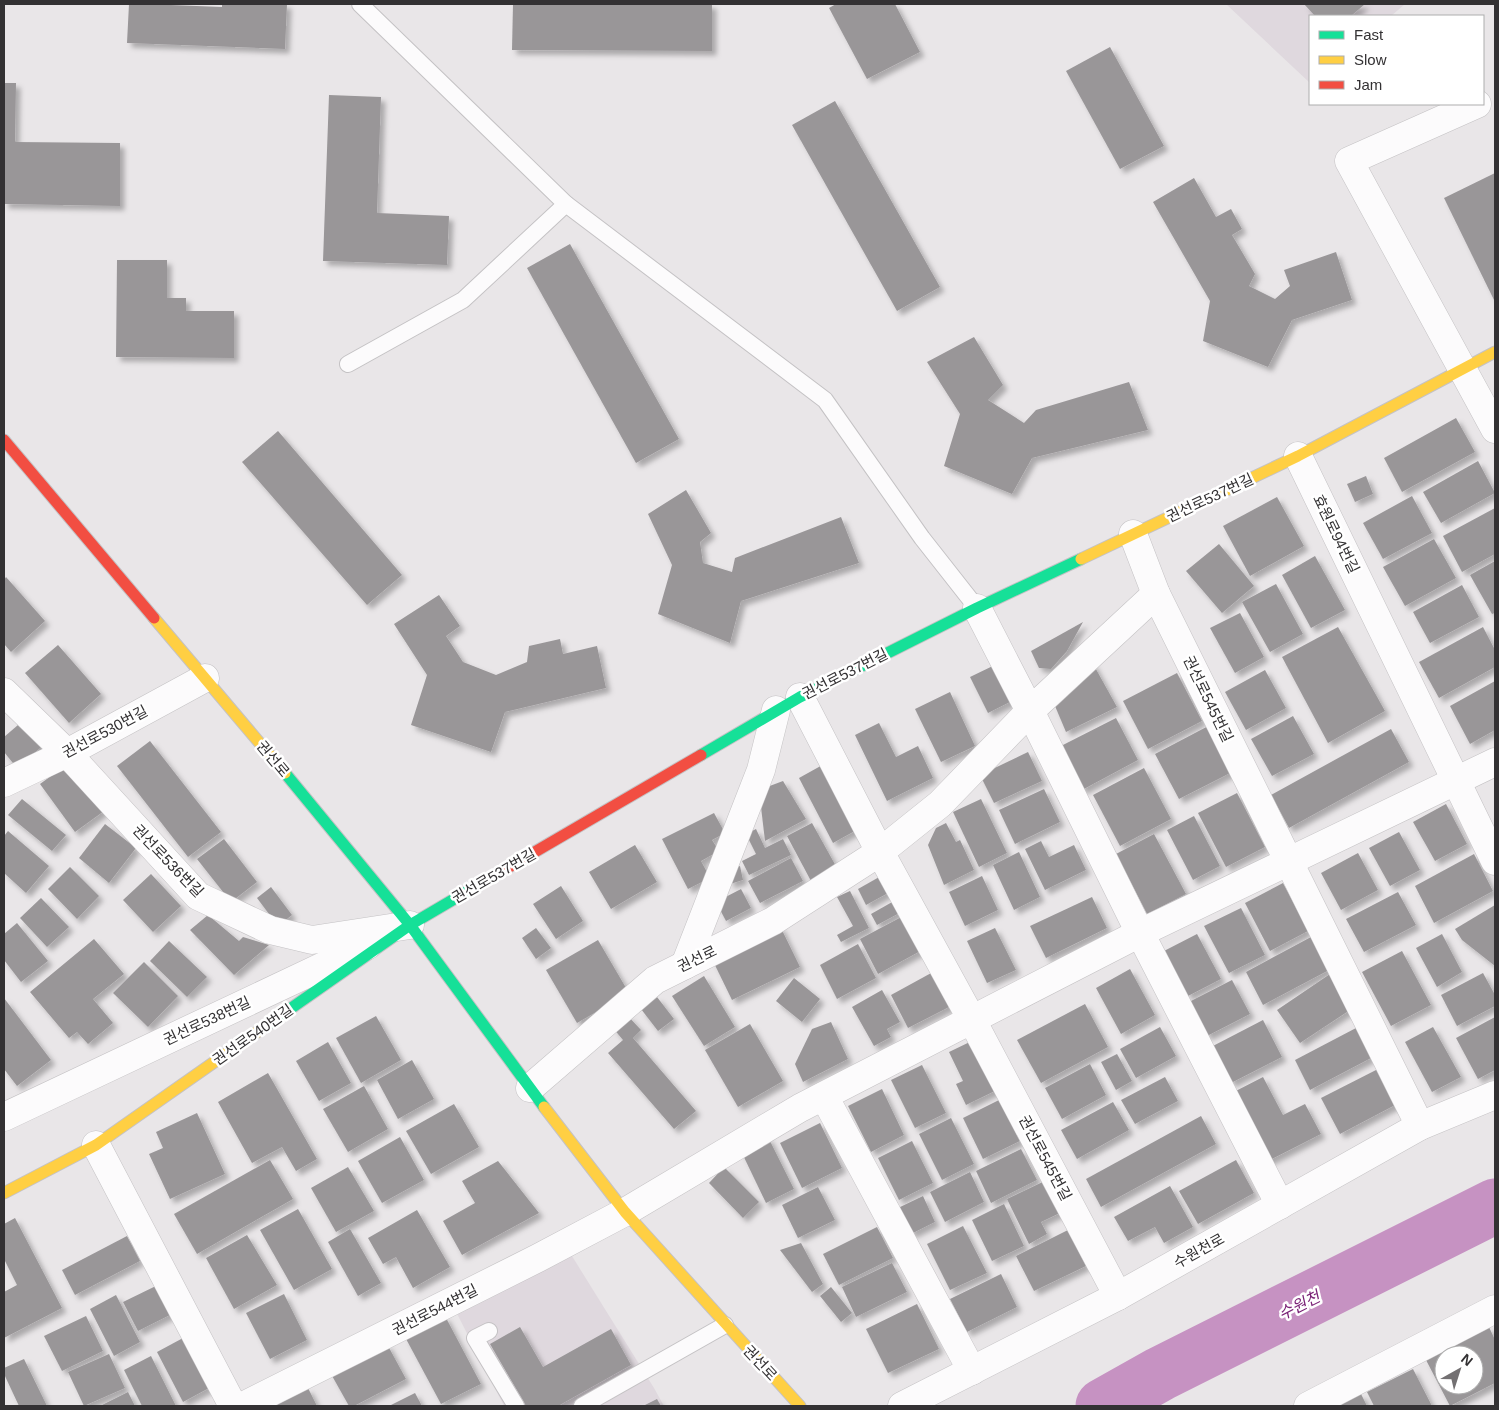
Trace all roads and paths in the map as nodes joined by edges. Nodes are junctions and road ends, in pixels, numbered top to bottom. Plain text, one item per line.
1 (360, 4) edge
2 (1475, 105) edge
3 (566, 204) junction
4 (1495, 352) edge
5 (348, 364) dead end
6 (1463, 368) junction
7 (1495, 429) edge
8 (4, 440) edge
9 (1298, 456) junction
10 (1133, 534) junction
11 (1156, 594) junction
12 (977, 608) junction
13 (205, 678) junction
14 (4, 692) edge
15 (800, 696) junction
16 (776, 710) junction
17 (1030, 711) junction
18 (67, 753) junction
19 (1495, 762) edge
20 (1456, 781) junction
21 (4, 783) edge
22 (880, 852) junction
23 (1288, 861) junction
24 (1495, 861) edge
25 (410, 925) junction
26 (1140, 933) junction
27 (685, 965) junction
28 (972, 1020) junction
29 (530, 1088) junction
30 (1495, 1095) edge
31 (824, 1096) junction
32 (4, 1118) edge
33 (1420, 1126) junction
34 (96, 1145) junction
35 (4, 1193) edge
36 (1280, 1205) junction
37 (625, 1212) junction
38 (1118, 1296) junction
39 (1495, 1309) edge
40 (725, 1325) junction
41 (489, 1331) dead end
42 (972, 1371) junction
43 (233, 1406) edge
44 (243, 1406) edge
45 (516, 1406) edge
46 (582, 1406) edge
47 (800, 1406) edge
48 (902, 1406) edge
49 (1308, 1406) edge

1 - 3 lane
2 - 6 street
3 - 5 lane
3 - 12 lane
4 - 6 street
6 - 7 street
6 - 9 street
8 - 13 street, 권선로
9 - 10 street, 권선로537번길
9 - 20 street, 효원로94번길
10 - 11 street, 권선로545번길
10 - 12 street, 권선로537번길
11 - 17 street
11 - 23 street, 권선로545번길
12 - 15 street, 권선로537번길
12 - 17 street
13 - 18 street, 권선로530번길
13 - 25 street, 권선로
14 - 18 street, 권선로536번길
15 - 16 street, 권선로537번길
15 - 22 street, 권선로545번길
16 - 25 street, 권선로537번길
16 - 27 street
17 - 22 street
17 - 26 street
18 - 21 street, 권선로530번길
18 - 25 street, 권선로536번길
19 - 20 street
20 - 23 street
20 - 24 street
22 - 27 street, 권선로
22 - 28 street, 권선로545번길
23 - 26 street
23 - 33 street, 권선로545번길
25 - 29 street, 권선로
25 - 32 street, 권선로538번길
25 - 34 street, 권선로540번길
26 - 28 street
26 - 36 street
27 - 29 street, 권선로
28 - 31 street
28 - 38 street, 권선로545번길
29 - 37 street, 권선로
30 - 33 street, 수원천로
31 - 37 street
31 - 42 street
33 - 36 street, 수원천로
34 - 35 street, 권선로540번길
34 - 43 street
36 - 38 street, 수원천로
37 - 40 street, 권선로
37 - 44 street, 권선로544번길
38 - 42 street, 수원천로
39 - 49 street
40 - 46 lane
40 - 47 street, 권선로
41 - 45 lane
42 - 48 street, 수원천로

